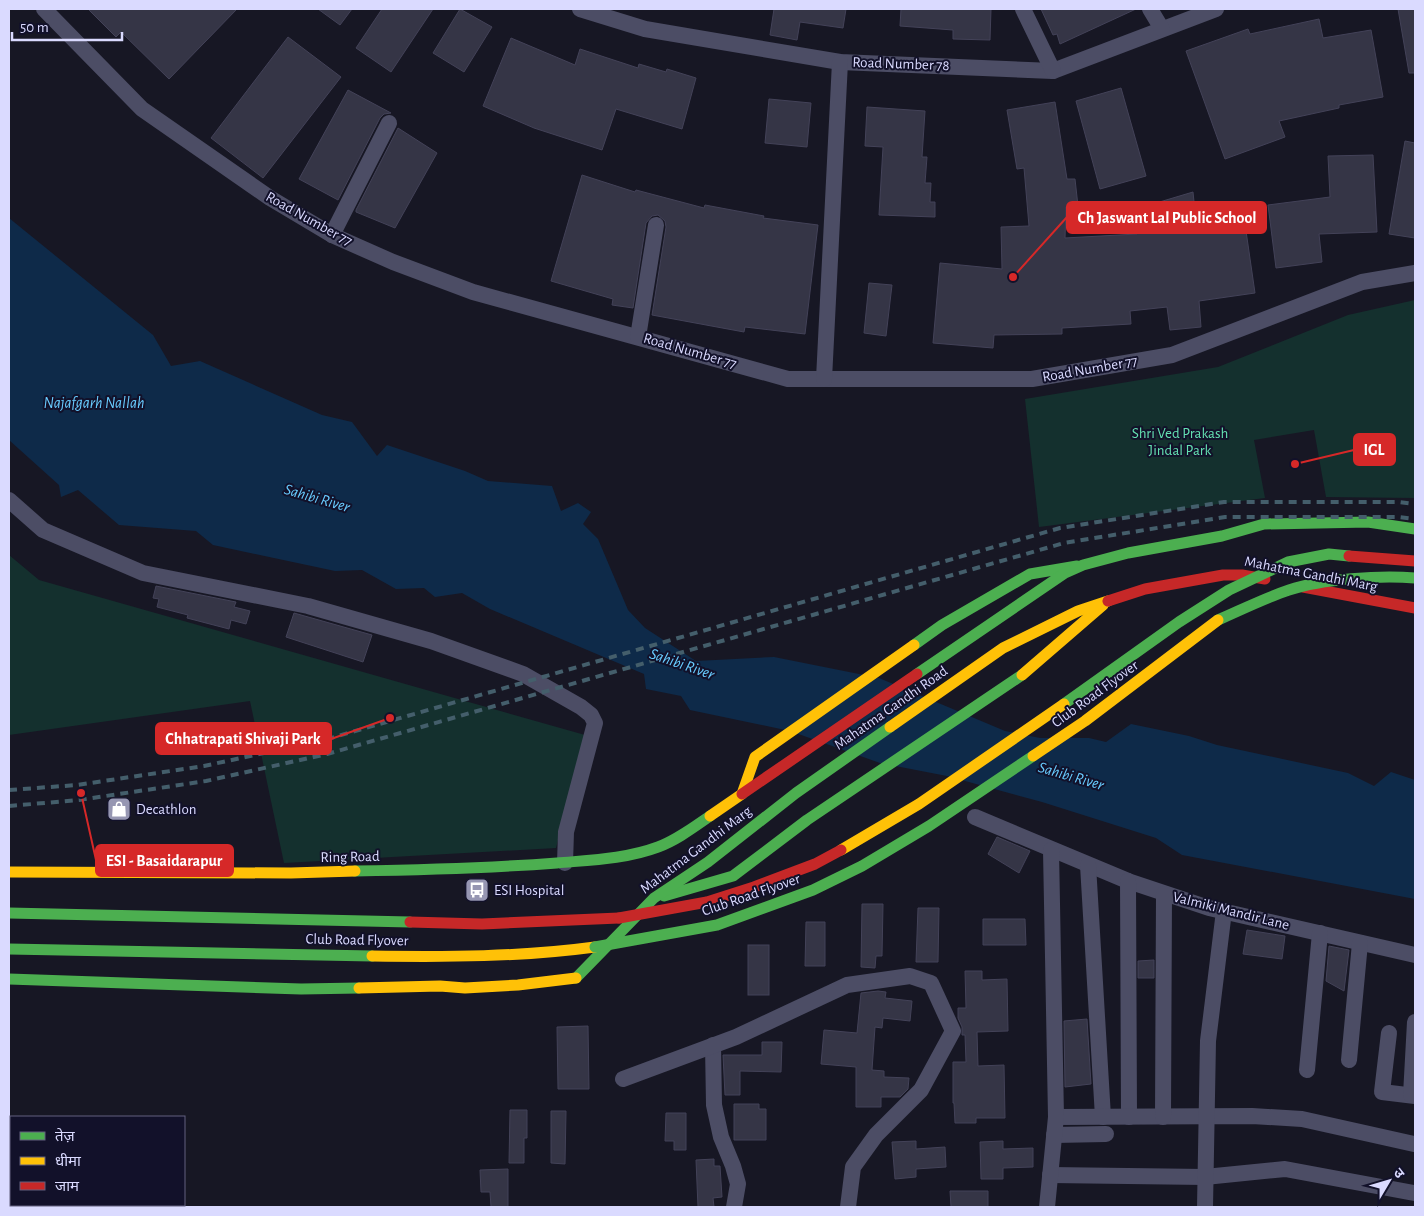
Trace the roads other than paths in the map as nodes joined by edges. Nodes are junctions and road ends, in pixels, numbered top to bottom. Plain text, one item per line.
1 (44, 9) edge
2 (580, 9) edge
3 (1023, 9) edge
4 (1150, 9) edge
5 (1216, 9) edge
6 (1162, 29) junction
7 (840, 62) junction
8 (1053, 70) junction
9 (388, 123) dead end
10 (656, 225) dead end
11 (332, 235) junction
12 (1415, 273) edge
13 (638, 337) junction
14 (824, 378) junction
15 (9, 500) edge
16 (1415, 529) edge
17 (1415, 561) edge
18 (1083, 565) junction
19 (1415, 578) edge
20 (1106, 602) junction
21 (1415, 608) edge
22 (1004, 648) joint
23 (781, 769) joint
24 (796, 793) joint
25 (742, 794) junction
26 (975, 817) dead end
27 (686, 832) joint
28 (1052, 850) junction
29 (565, 862) junction
30 (1088, 865) junction
31 (9, 872) edge
32 (1128, 881) junction
33 (1164, 894) junction
34 (654, 898) junction
35 (1224, 911) junction
36 (9, 913) edge
37 (1320, 934) junction
38 (1360, 943) junction
39 (9, 949) edge
40 (1415, 955) edge
41 (9, 979) edge
42 (1415, 1022) edge
43 (1389, 1033) dead end
44 (713, 1045) junction
45 (1349, 1060) dead end
46 (1307, 1070) dead end
47 (623, 1079) dead end
48 (1413, 1095) edge
49 (1206, 1116) junction
50 (1056, 1117) junction
51 (1103, 1117) junction
52 (1129, 1117) junction
53 (1163, 1117) junction
54 (1106, 1134) dead end
55 (1054, 1135) junction
56 (1414, 1144) edge
57 (1050, 1175) junction
58 (1205, 1177) junction
59 (1414, 1192) dead end
60 (734, 1207) edge
61 (848, 1207) edge
62 (1047, 1207) edge
63 (1205, 1207) edge

1 - 11 street, Road Number 77
2 - 7 street, Road Number 78
3 - 8 street
4 - 6 street
5 - 6 street, Road Number 78
6 - 8 street, Road Number 78
7 - 8 street, Road Number 78
7 - 14 street
9 - 11 street
10 - 13 street
11 - 13 street, Road Number 77
12 - 14 street, Road Number 77
13 - 14 street, Road Number 77
15 - 29 street
16 - 18 main road
17 - 36 main road, Club Road Flyover, bridge
18 - 23 main road, Mahatma Gandhi Road
18 - 25 main road
19 - 39 main road, Club Road Flyover, bridge
20 - 21 main road, Mahatma Gandhi Marg
20 - 22 main road, Mahatma Gandhi Marg
20 - 34 main road
22 - 24 main road, Mahatma Gandhi Road
23 - 25 main road, Mahatma Gandhi Marg
24 - 34 main road, Mahatma Gandhi Marg
25 - 27 main road, Mahatma Gandhi Marg
26 - 28 street, Valmiki Mandir Lane
27 - 29 main road, Ring Road
28 - 30 street, Valmiki Mandir Lane
28 - 50 street
29 - 31 main road, Ring Road
30 - 32 street, Valmiki Mandir Lane
30 - 51 street
32 - 33 street, Valmiki Mandir Lane
32 - 52 street
33 - 35 street, Valmiki Mandir Lane
33 - 53 street
34 - 41 main road, Mahatma Gandhi Marg
35 - 37 street, Valmiki Mandir Lane
35 - 49 street
37 - 38 street, Valmiki Mandir Lane
37 - 46 street
38 - 40 street, Valmiki Mandir Lane
38 - 45 street
42 - 48 street
43 - 48 street
44 - 47 street
44 - 60 street
44 - 61 street
49 - 53 street
49 - 56 street
49 - 58 street
50 - 51 street
50 - 55 street
51 - 52 street
52 - 53 street
54 - 55 street
55 - 57 street
57 - 58 street
57 - 62 street
58 - 59 street
58 - 63 street

